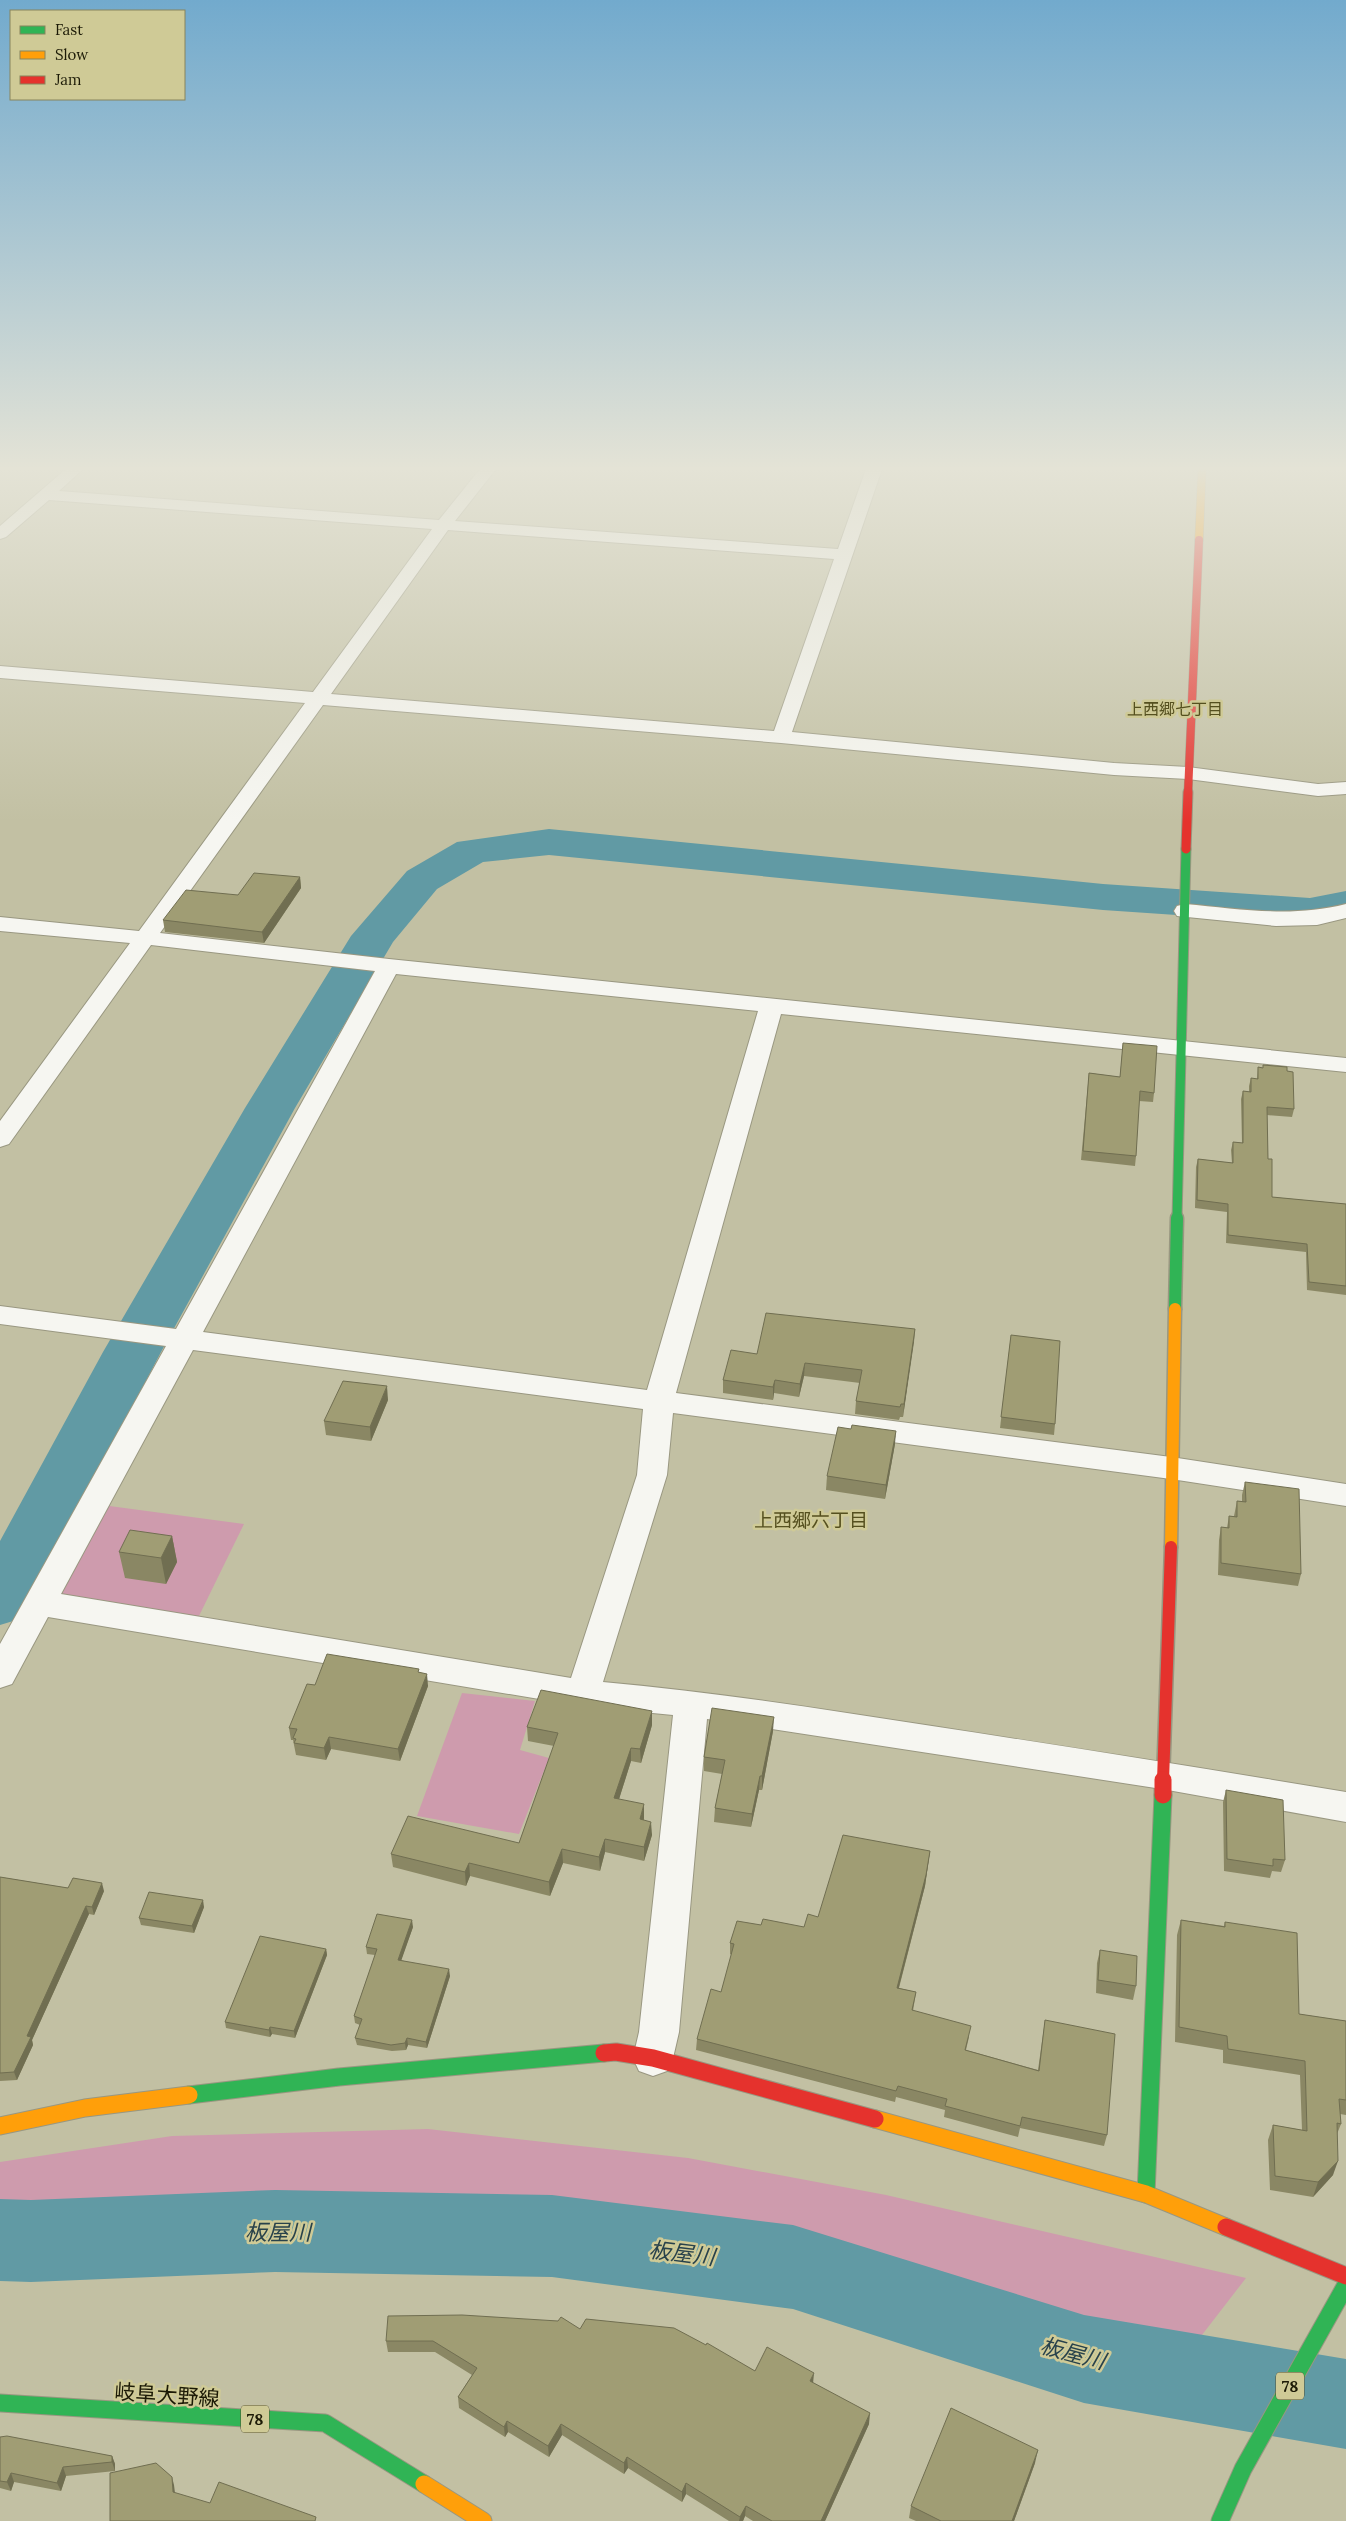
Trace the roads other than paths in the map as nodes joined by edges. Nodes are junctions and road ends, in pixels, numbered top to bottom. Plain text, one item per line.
1 (398, 587) edge
2 (833, 587) edge
3 (1197, 587) edge
4 (0, 672) edge
5 (318, 698) junction
6 (781, 737) junction
7 (1188, 773) junction
8 (1346, 788) edge
9 (1346, 910) edge
10 (1185, 911) junction
11 (0, 924) edge
12 (146, 938) junction
13 (383, 965) junction
14 (772, 1005) junction
15 (1183, 1048) junction
16 (1346, 1065) edge
17 (0, 1139) edge
18 (0, 1315) edge
19 (179, 1337) junction
20 (659, 1400) junction
21 (1171, 1468) junction
22 (1346, 1495) edge
23 (39, 1603) junction
24 (0, 1674) edge
25 (581, 1693) junction
26 (691, 1704) junction
27 (1162, 1775) junction
28 (1346, 1807) edge
29 (653, 2058) junction
30 (0, 2126) edge
31 (1146, 2194) junction
32 (1346, 2276) edge
33 (1346, 2285) edge
34 (0, 2403) edge
35 (483, 2521) edge
36 (1220, 2521) edge

1 - 5 street
2 - 6 street
3 - 7 street
4 - 5 street
5 - 6 street
5 - 12 street
6 - 7 street
7 - 8 street
7 - 10 street
9 - 10 street
10 - 15 street
11 - 12 street
12 - 13 street
12 - 17 street
13 - 14 street
13 - 19 street
14 - 15 street
14 - 20 street
15 - 16 street
15 - 21 street
18 - 19 street
19 - 20 street
19 - 23 street
20 - 21 street
20 - 25 street
21 - 22 street
21 - 27 street
23 - 24 street
23 - 25 street
25 - 26 street
26 - 27 street
26 - 29 street
27 - 28 street
27 - 31 street
29 - 30 street
29 - 31 street
31 - 32 street
33 - 36 street, 78
34 - 35 street, 岐阜大野線 / 78

